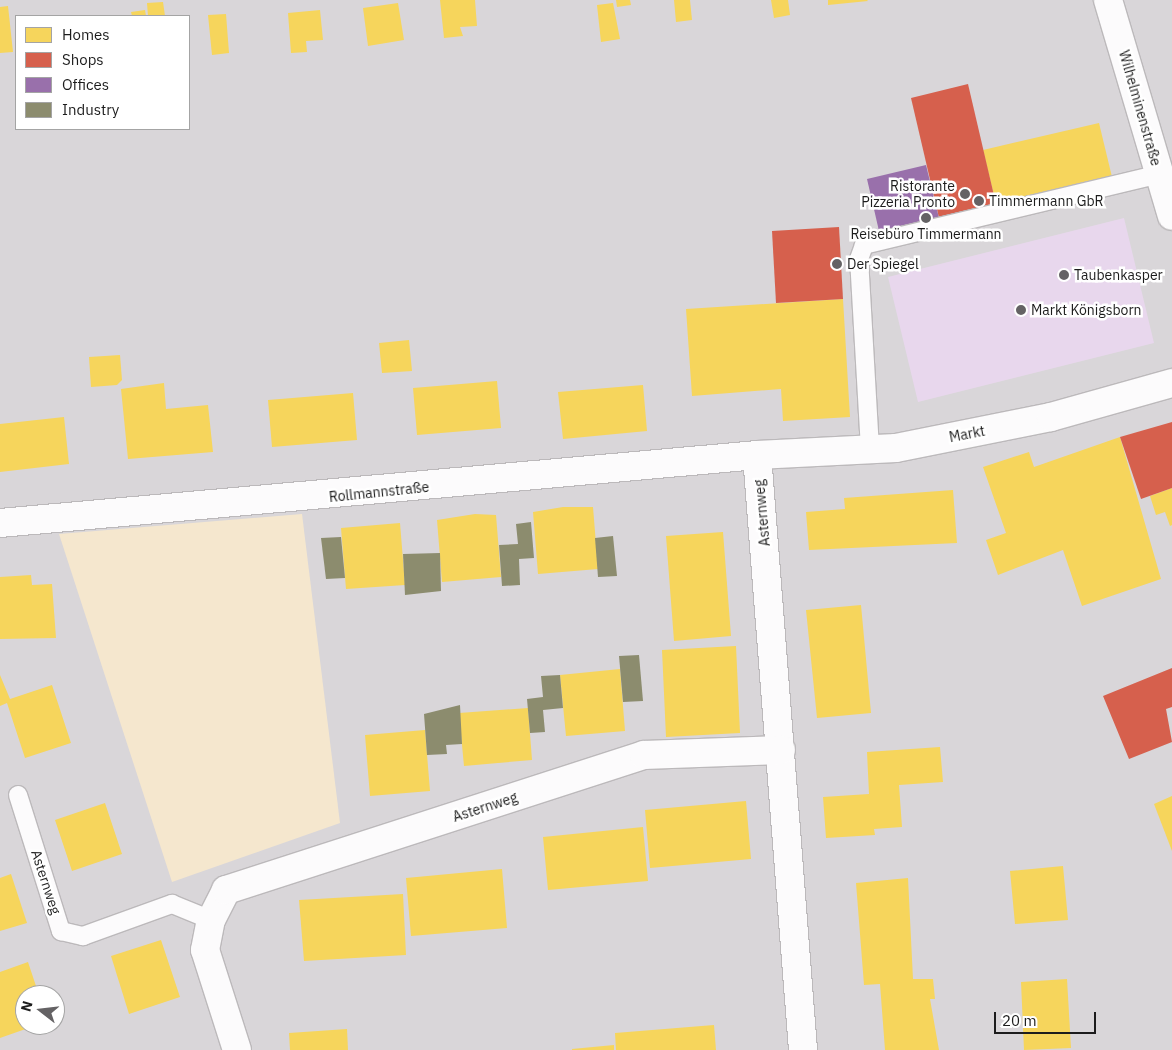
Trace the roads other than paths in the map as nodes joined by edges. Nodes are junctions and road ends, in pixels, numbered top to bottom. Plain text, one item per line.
1 (1108, 0) edge
2 (1159, 174) junction
3 (1172, 216) edge
4 (1172, 383) edge
5 (870, 449) junction
6 (757, 455) junction
7 (0, 523) edge
8 (781, 750) junction
9 (18, 795) dead end
10 (211, 920) junction
11 (237, 1050) edge
12 (803, 1050) edge

1 - 2 street, Wilhelminenstraße
2 - 3 street, Wilhelminenstraße
2 - 5 lane
4 - 5 street, Markt
5 - 6 street, Markt
6 - 7 street, Rollmannstraße
6 - 8 street, Asternweg
8 - 10 street, Asternweg
8 - 12 street, Asternweg
9 - 10 lane, Asternweg
10 - 11 street, Asternweg

